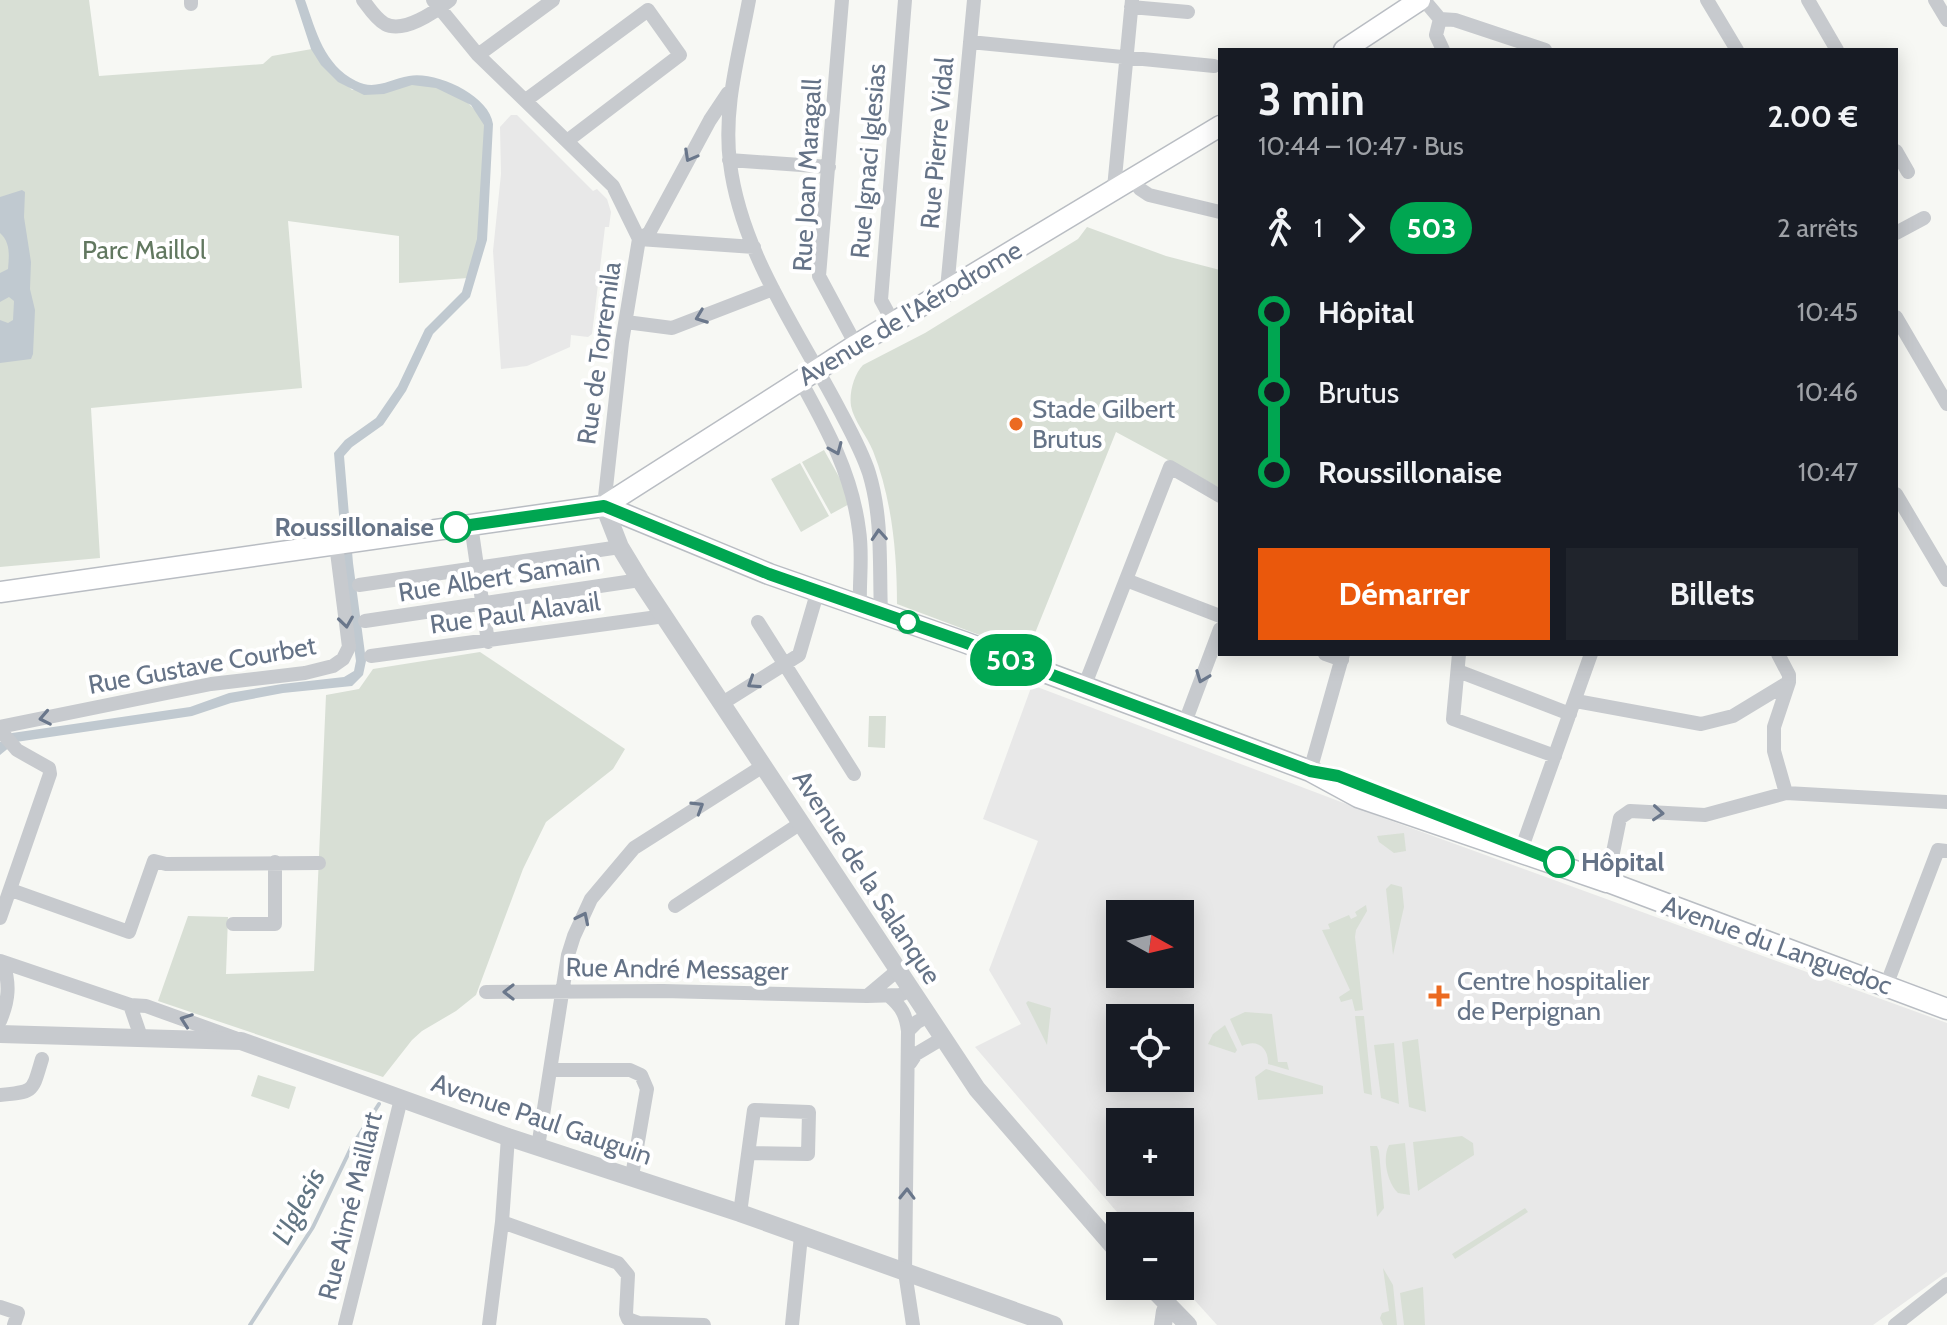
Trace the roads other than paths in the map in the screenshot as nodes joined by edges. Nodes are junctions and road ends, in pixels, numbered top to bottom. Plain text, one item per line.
1 (363, 0) edge
2 (553, 0) edge
3 (749, 0) edge
4 (842, 0) edge
5 (905, 0) edge
6 (974, 0) edge
7 (1422, 0) edge
8 (1707, 0) edge
9 (1808, 0) edge
10 (1935, 0) edge
11 (441, 3) edge
12 (1132, 4) edge
13 (1188, 12) dead end
14 (1440, 19) junction
15 (1947, 20) edge
16 (970, 42) junction
17 (1347, 48) edge
18 (1442, 48) edge
19 (1529, 48) edge
20 (1736, 48) edge
21 (1836, 48) edge
22 (478, 55) junction
23 (1127, 57) junction
24 (1214, 66) dead end
25 (730, 89) junction
26 (526, 100) junction
27 (1218, 127) edge
28 (567, 141) junction
29 (1898, 154) edge
30 (729, 160) junction
31 (829, 167) junction
32 (1908, 172) dead end
33 (1123, 183) junction
34 (1218, 212) edge
35 (1924, 218) dead end
36 (1898, 232) edge
37 (639, 239) junction
38 (754, 247) junction
39 (773, 289) junction
40 (947, 289) junction
41 (1898, 320) edge
42 (626, 322) junction
43 (893, 322) junction
44 (856, 345) junction
45 (818, 369) junction
46 (800, 380) junction
47 (1947, 404) edge
48 (1218, 495) edge
49 (1898, 497) edge
50 (604, 506) junction
51 (471, 525) junction
52 (336, 544) junction
53 (620, 547) junction
54 (477, 566) junction
55 (640, 580) junction
56 (1126, 580) junction
57 (1947, 580) edge
58 (359, 585) dead end
59 (818, 590) junction
60 (0, 592) edge
61 (482, 604) junction
62 (860, 605) junction
63 (881, 613) junction
64 (1218, 615) edge
65 (665, 616) junction
66 (365, 621) dead end
67 (758, 622) dead end
68 (1218, 634) edge
69 (488, 642) junction
70 (371, 656) dead end
71 (1459, 656) edge
72 (1590, 656) edge
73 (1779, 656) edge
74 (1343, 657) edge
75 (785, 662) junction
76 (1458, 671) junction
77 (1789, 682) junction
78 (1084, 687) junction
79 (721, 704) junction
80 (1573, 707) junction
81 (1184, 725) junction
82 (1, 731) edge
83 (1555, 756) junction
84 (763, 766) junction
85 (1310, 771) junction
86 (854, 774) dead end
87 (1786, 793) junction
88 (1947, 802) edge
89 (801, 823) junction
90 (1521, 850) junction
91 (1947, 851) edge
92 (275, 862) junction
93 (319, 863) dead end
94 (1607, 882) junction
95 (11, 890) junction
96 (675, 906) dead end
97 (0, 918) edge
98 (233, 924) dead end
99 (2, 962) edge
100 (898, 970) junction
101 (1886, 986) junction
102 (911, 990) junction
103 (486, 992) dead end
104 (561, 992) junction
105 (867, 996) junction
106 (889, 996) junction
107 (130, 1005) junction
108 (1947, 1009) edge
109 (928, 1016) junction
110 (0, 1021) edge
111 (908, 1031) junction
112 (0, 1034) edge
113 (943, 1038) junction
114 (142, 1040) junction
115 (241, 1041) junction
116 (42, 1059) dead end
117 (910, 1063) junction
118 (551, 1070) junction
119 (0, 1095) edge
120 (401, 1099) junction
121 (508, 1137) junction
122 (538, 1147) junction
123 (749, 1153) junction
124 (632, 1176) junction
125 (740, 1213) junction
126 (502, 1222) junction
127 (801, 1236) junction
128 (1106, 1238) edge
129 (905, 1272) junction
130 (1947, 1284) edge
131 (1157, 1300) edge
132 (1163, 1300) edge
133 (0, 1307) edge
134 (16, 1319) edge
135 (625, 1320) edge
136 (1168, 1320) edge
137 (681, 1324) edge
138 (345, 1325) edge
139 (489, 1325) edge
140 (704, 1325) edge
141 (792, 1325) edge
142 (913, 1325) edge
143 (1054, 1325) edge
144 (1188, 1325) edge
145 (1895, 1325) edge

1 - 11 street
2 - 22 street
3 - 25 street
4 - 31 street, Rue Joan Maragall
5 - 43 street, Rue Ignaci Iglesias
6 - 16 street, Rue Pierre Vidal
7 - 14 street
7 - 17 main road
8 - 20 street
9 - 21 street
10 - 15 street
11 - 22 street
12 - 13 street
12 - 23 street
14 - 18 street
14 - 19 street
16 - 23 street
16 - 40 street, Rue Pierre Vidal
22 - 26 street
23 - 24 street
23 - 33 street
25 - 30 street
25 -> 37 street, Rue de Torremila
26 - 28 street
26 - 28 street
27 - 33 main road, Avenue de l'Aérodrome
28 - 37 street
29 - 32 street
30 - 31 street
30 - 38 street
31 - 44 street, Rue Joan Maragall
33 - 34 street
33 - 40 main road, Avenue de l'Aérodrome
35 - 36 street
37 - 38 street
37 - 42 street, Rue de Torremila
38 - 39 street
39 -> 42 street
39 - 45 street
40 - 43 main road, Avenue de l'Aérodrome
41 - 47 street
42 - 50 street, Rue de Torremila
43 - 44 main road, Avenue de l'Aérodrome
44 - 45 main road, Avenue de l'Aérodrome
45 - 46 main road, Avenue de l'Aérodrome
63 -> 45 street
46 - 50 main road, Avenue de l'Aérodrome
46 -> 62 street
48 - 56 street
49 - 57 street
50 - 51 main road
50 - 53 street, Avenue de la Salanque
50 - 59 main road, Avenue du Languedoc
51 - 52 main road
51 - 54 street
52 - 60 main road
52 -> 82 street, Rue Gustave Courbet
53 - 54 street
53 - 55 street, Avenue de la Salanque
54 - 58 street
54 - 61 street
55 - 61 street, Rue Albert Samain
55 - 65 street, Avenue de la Salanque
56 - 64 street
56 - 78 street
59 - 62 main road, Avenue du Languedoc
59 - 75 street
61 - 66 street, Rue Albert Samain
61 - 69 street
62 - 63 main road, Avenue du Languedoc
63 - 78 main road, Avenue du Languedoc
65 - 69 street, Rue Paul Alavail
65 - 79 street, Avenue de la Salanque
67 - 75 street
68 -> 81 street
69 - 70 street, Rue Paul Alavail
71 - 76 street
72 - 80 street
73 - 77 street
74 - 85 street
75 -> 79 street
75 - 86 street
76 - 80 street
76 - 83 street
77 - 80 street
77 - 87 street
78 - 81 main road, Avenue du Languedoc
79 - 84 street, Avenue de la Salanque
80 - 83 street
81 - 85 main road, Avenue du Languedoc
82 - 95 street
83 - 90 street
84 - 89 street, Avenue de la Salanque
104 -> 84 street
85 - 90 main road, Avenue du Languedoc
87 - 88 street
94 -> 87 street
89 - 96 street
89 - 100 street, Avenue de la Salanque
90 - 94 main road, Avenue du Languedoc
91 - 101 street
92 - 93 street
92 - 95 street
92 - 98 street
94 - 101 main road, Avenue du Languedoc
95 - 97 street
99 - 107 street
99 - 110 street
100 - 102 street, Avenue de la Salanque
100 - 105 street
101 - 108 main road, Avenue du Languedoc
102 - 106 street, Rue André Messager
102 - 109 street, Avenue de la Salanque
104 -> 103 street, Rue André Messager
104 - 105 street, Rue André Messager
104 - 118 street
105 - 106 street, Rue André Messager
106 - 111 street
107 - 114 street
115 -> 107 street
109 - 111 street
109 - 113 street, Avenue de la Salanque
111 - 117 street
112 - 114 street, Avenue Paul Gauguin
113 - 117 street
113 - 128 street, Avenue de la Salanque
114 - 115 street, Avenue Paul Gauguin
115 - 120 street, Avenue Paul Gauguin
116 - 119 street
129 -> 117 street
118 - 122 street
118 - 124 street
120 - 121 street, Avenue Paul Gauguin
120 - 138 street, Rue Aimé Maillart
121 - 122 street, Avenue Paul Gauguin
121 - 126 street
122 - 124 street, Avenue Paul Gauguin
123 - 123 street
123 - 125 street
124 - 125 street, Avenue Paul Gauguin
125 - 127 street, Avenue Paul Gauguin
126 - 135 street
126 - 139 street
127 - 129 street, Avenue Paul Gauguin
127 - 141 street
129 - 142 street
129 - 143 street, Avenue Paul Gauguin
130 - 145 street
131 - 136 street
132 - 144 street
133 - 134 street
135 - 137 street
137 - 140 street

